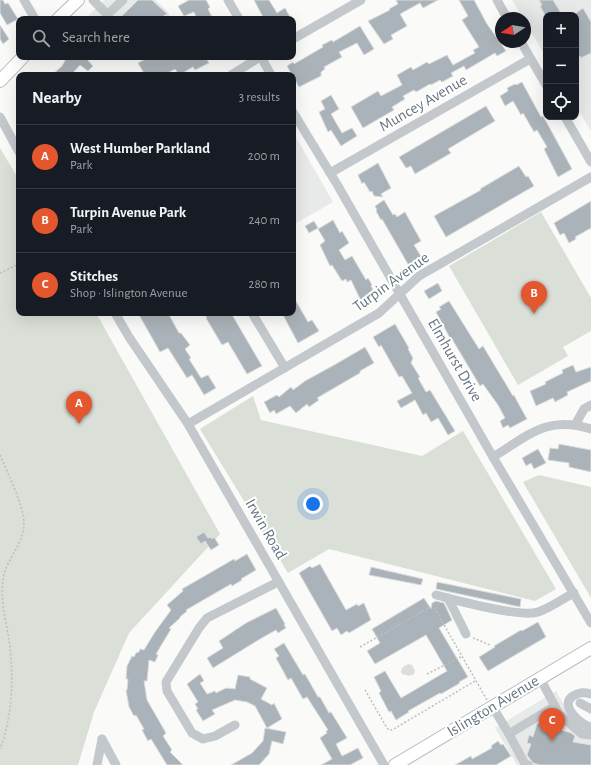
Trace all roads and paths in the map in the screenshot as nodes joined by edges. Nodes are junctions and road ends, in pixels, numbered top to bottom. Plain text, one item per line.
1 (24, 0) edge
2 (78, 0) edge
3 (93, 0) edge
4 (123, 0) edge
5 (228, 0) edge
6 (361, 0) edge
7 (497, 0) edge
8 (504, 12) edge
9 (33, 16) edge
10 (61, 16) edge
11 (237, 16) edge
12 (296, 37) edge
13 (524, 48) edge
14 (530, 59) junction
15 (20, 60) edge
16 (256, 60) edge
17 (263, 60) edge
18 (236, 72) edge
19 (269, 72) edge
20 (0, 81) edge
21 (545, 84) edge
22 (296, 117) edge
23 (0, 118) edge
24 (566, 120) edge
25 (16, 147) edge
26 (591, 162) edge
27 (330, 173) junction
28 (591, 177) edge
29 (16, 265) edge
30 (0, 273) edge
31 (399, 294) junction
32 (117, 316) edge
33 (254, 316) edge
34 (285, 368) junction
35 (591, 405) edge
36 (188, 424) junction
37 (575, 425) junction
38 (591, 429) edge
39 (0, 455) edge
40 (493, 457) junction
41 (278, 582) junction
42 (574, 593) junction
43 (436, 595) dead end
44 (448, 598) junction
45 (591, 623) edge
46 (466, 634) joint
47 (490, 645) dead end
48 (360, 647) dead end
49 (591, 648) edge
50 (462, 656) junction
51 (427, 674) dead end
52 (540, 678) junction
53 (476, 681) junction
54 (365, 690) dead end
55 (591, 694) edge
56 (580, 703) dead end
57 (492, 706) junction
58 (555, 706) junction
59 (591, 709) edge
60 (236, 725) dead end
61 (591, 727) edge
62 (509, 734) junction
63 (591, 735) edge
64 (0, 748) edge
65 (97, 765) edge
66 (116, 765) edge
67 (384, 765) edge
68 (395, 765) edge
69 (528, 765) edge

1 - 9 street
2 - 10 main road
3 - 4 street
5 - 11 street
6 - 12 street
7 - 8 street
13 - 14 street
14 - 21 street
14 - 27 street, Muncey Avenue
15 - 20 main road
16 - 18 street
17 - 19 street
22 - 27 street, Elmhurst Drive
23 - 25 street
24 - 26 street
27 - 31 street, Elmhurst Drive
28 - 31 street, Turpin Avenue
29 - 30 path
31 - 34 street, Turpin Avenue
31 - 40 street, Elmhurst Drive
32 - 36 street, Irwin Road
33 - 34 street
34 - 36 street, Turpin Avenue
35 - 37 street
36 - 41 street, Irwin Road
37 - 38 street
37 - 40 street
39 - 64 path
40 - 42 street, Elmhurst Drive
41 - 60 street
41 - 67 street, Irwin Road
42 - 44 street
42 - 45 street, Elmhurst Drive
43 - 44 street
44 - 46 street
46 - 47 path
48 - 50 path
49 - 52 main road, Islington Avenue
50 - 51 path
50 - 53 path
52 - 57 main road, Islington Avenue
52 - 58 street
53 - 54 path
53 - 57 path
55 - 61 street
56 - 59 street
57 - 62 street
57 - 68 main road, Islington Avenue
58 - 62 street
58 - 63 street
62 - 69 street
65 - 66 street

